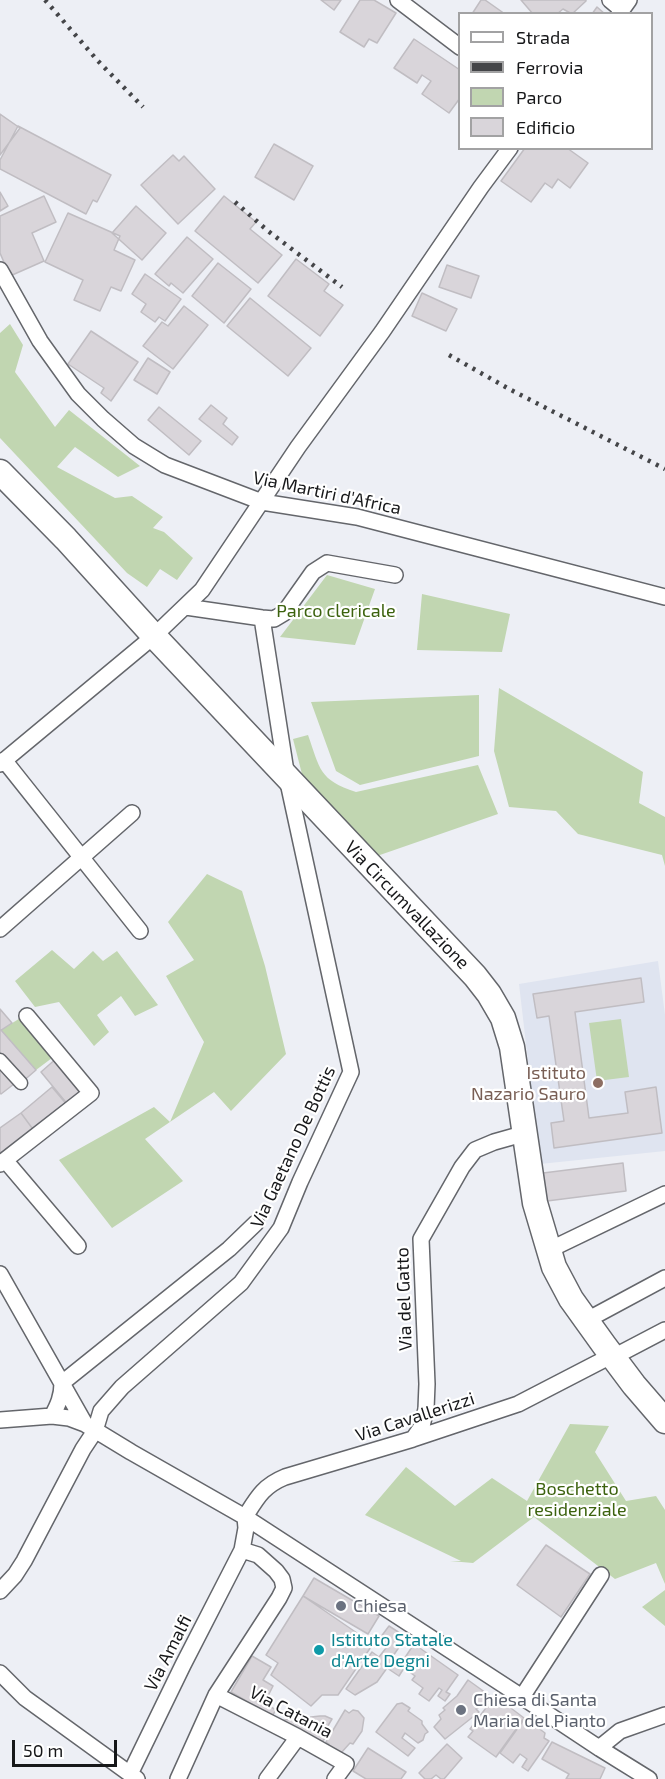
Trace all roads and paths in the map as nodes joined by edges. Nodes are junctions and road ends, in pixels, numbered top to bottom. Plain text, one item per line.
1 (398, 0) edge
2 (610, 0) edge
3 (623, 6) edge
4 (458, 46) edge
5 (509, 150) edge
6 (0, 270) edge
7 (0, 472) edge
8 (262, 502) junction
9 (395, 575) dead end
10 (665, 597) edge
11 (186, 607) junction
12 (262, 618) junction
13 (154, 636) junction
14 (2, 762) edge
15 (286, 778) junction
16 (132, 813) dead end
17 (81, 858) junction
18 (0, 929) edge
19 (140, 931) dead end
20 (27, 1016) dead end
21 (0, 1060) edge
22 (21, 1083) dead end
23 (525, 1133) junction
24 (3, 1162) edge
25 (665, 1194) edge
26 (256, 1223) dead end
27 (78, 1246) dead end
28 (549, 1250) junction
29 (0, 1274) edge
30 (665, 1278) edge
31 (587, 1320) junction
32 (665, 1330) edge
33 (623, 1352) dead end
34 (605, 1359) dead end
35 (62, 1383) junction
36 (52, 1416) junction
37 (0, 1420) edge
38 (665, 1421) edge
39 (90, 1427) junction
40 (413, 1439) junction
41 (245, 1517) junction
42 (270, 1533) junction
43 (242, 1550) junction
44 (258, 1555) junction
45 (601, 1575) dead end
46 (0, 1591) edge
47 (0, 1673) edge
48 (216, 1695) junction
49 (522, 1697) junction
50 (665, 1715) edge
51 (298, 1737) junction
52 (599, 1748) junction
53 (134, 1776) edge
54 (178, 1779) edge
55 (267, 1779) edge
56 (335, 1779) edge
57 (649, 1779) edge

1 - 4 street
2 - 3 street
5 - 8 street
6 - 8 street, Via Martiri d'Africa
7 - 13 main road, Via Circumvallazione
8 - 10 street, Via Martiri d'Africa
8 - 11 street
9 - 12 street
11 - 12 street
11 - 13 street
12 - 15 street, Via Gaetano De Bottis
13 - 14 street
13 - 15 main road, Via Circumvallazione
14 - 17 street
15 - 23 main road, Via Circumvallazione
15 - 39 street, Via Gaetano De Bottis
16 - 17 street
17 - 18 street
17 - 19 street
20 - 24 street
21 - 22 street
23 - 28 main road, Via Circumvallazione
23 - 40 street, Via del Gatto
24 - 27 street
25 - 28 street
26 - 35 street
28 - 31 main road, Via Circumvallazione
29 - 35 street
30 - 31 street
31 - 38 main road, Via Circumvallazione
32 - 33 street
34 - 40 street, Via Cavallerizzi
35 - 36 street
35 - 39 street
36 - 37 street
36 - 39 street
39 - 41 street
39 - 46 street, Via Gaetano De Bottis
40 - 41 street, Via Cavallerizzi
41 - 42 street
41 - 43 street
42 - 44 street
42 - 49 street
43 - 44 street
43 - 53 street, Via Amalfi
44 - 48 street
45 - 49 street
47 - 53 street
48 - 51 street, Via Catania
48 - 54 street
49 - 52 street
50 - 52 street
51 - 55 street
51 - 56 street, Via Catania
52 - 57 street

